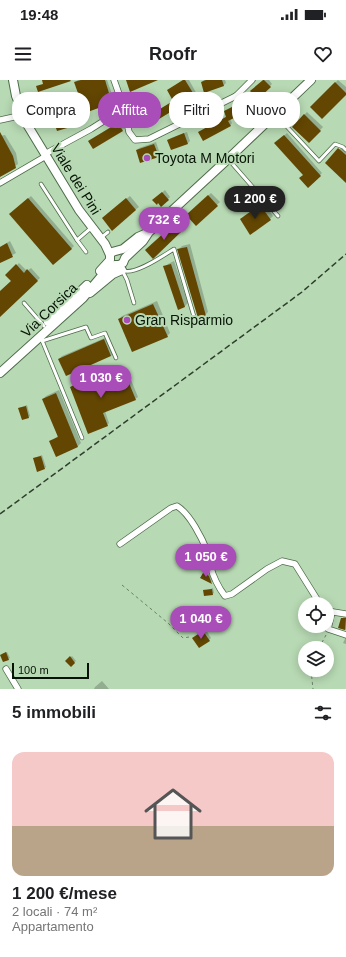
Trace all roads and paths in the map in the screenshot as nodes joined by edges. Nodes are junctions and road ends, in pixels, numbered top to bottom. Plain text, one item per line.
1 (13, 80) edge
2 (114, 80) edge
3 (252, 80) edge
4 (311, 80) edge
5 (15, 92) edge
6 (118, 92) edge
7 (240, 92) edge
8 (298, 92) edge
9 (232, 98) edge
10 (12, 117) edge
11 (0, 120) edge
12 (98, 125) edge
13 (30, 128) edge
14 (128, 128) edge
15 (260, 128) edge
16 (287, 128) edge
17 (346, 150) edge
18 (46, 155) junction
19 (228, 159) junction
20 (0, 183) edge
21 (41, 184) dead end
22 (278, 216) dead end
23 (91, 228) junction
24 (108, 232) dead end
25 (149, 232) junction
26 (77, 240) junction
27 (103, 242) junction
28 (119, 251) junction
29 (86, 252) dead end
30 (125, 258) junction
31 (115, 263) junction
32 (134, 303) dead end
33 (24, 304) dead end
34 (195, 320) dead end
35 (44, 326) junction
36 (41, 339) junction
37 (116, 358) dead end
38 (0, 366) edge
39 (0, 373) edge
40 (82, 438) dead end
41 (120, 544) dead end
42 (122, 585) dead end
43 (315, 597) edge
44 (334, 613) edge
45 (346, 614) edge
46 (334, 631) edge
47 (346, 635) edge
48 (189, 637) dead end
49 (6, 669) dead end
50 (312, 677) edge
51 (18, 689) edge
52 (313, 689) edge

1 - 5 main road, Viale dei Pini
2 - 6 street
3 - 7 street
4 - 8 main road, Via Corsica
9 - 14 street
10 - 11 street
12 - 18 street
13 - 18 main road, Viale dei Pini
15 - 19 main road, Via Corsica
16 - 17 lane
18 - 20 street
18 - 23 main road, Viale dei Pini
19 - 22 lane
19 - 25 main road, Via Corsica
21 - 26 lane
23 - 26 lane
23 - 27 main road, Viale dei Pini
24 - 27 lane
25 - 28 main road, Via Corsica
25 - 30 main road, Via Corsica
26 - 29 lane
27 - 28 main road, Viale dei Pini
27 - 31 main road, Viale dei Pini
28 - 30 main road
28 - 31 main road, Via Corsica
30 - 31 main road, Via Corsica
31 - 32 lane
31 - 34 lane
31 - 35 main road, Via Corsica
31 - 36 main road, Via Corsica
33 - 35 lane
35 - 38 main road, Via Corsica
36 - 37 lane
36 - 39 main road, Via Corsica
36 - 40 lane
41 - 43 street
42 - 48 path
44 - 45 street
46 - 47 street
49 - 51 street
50 - 52 path

